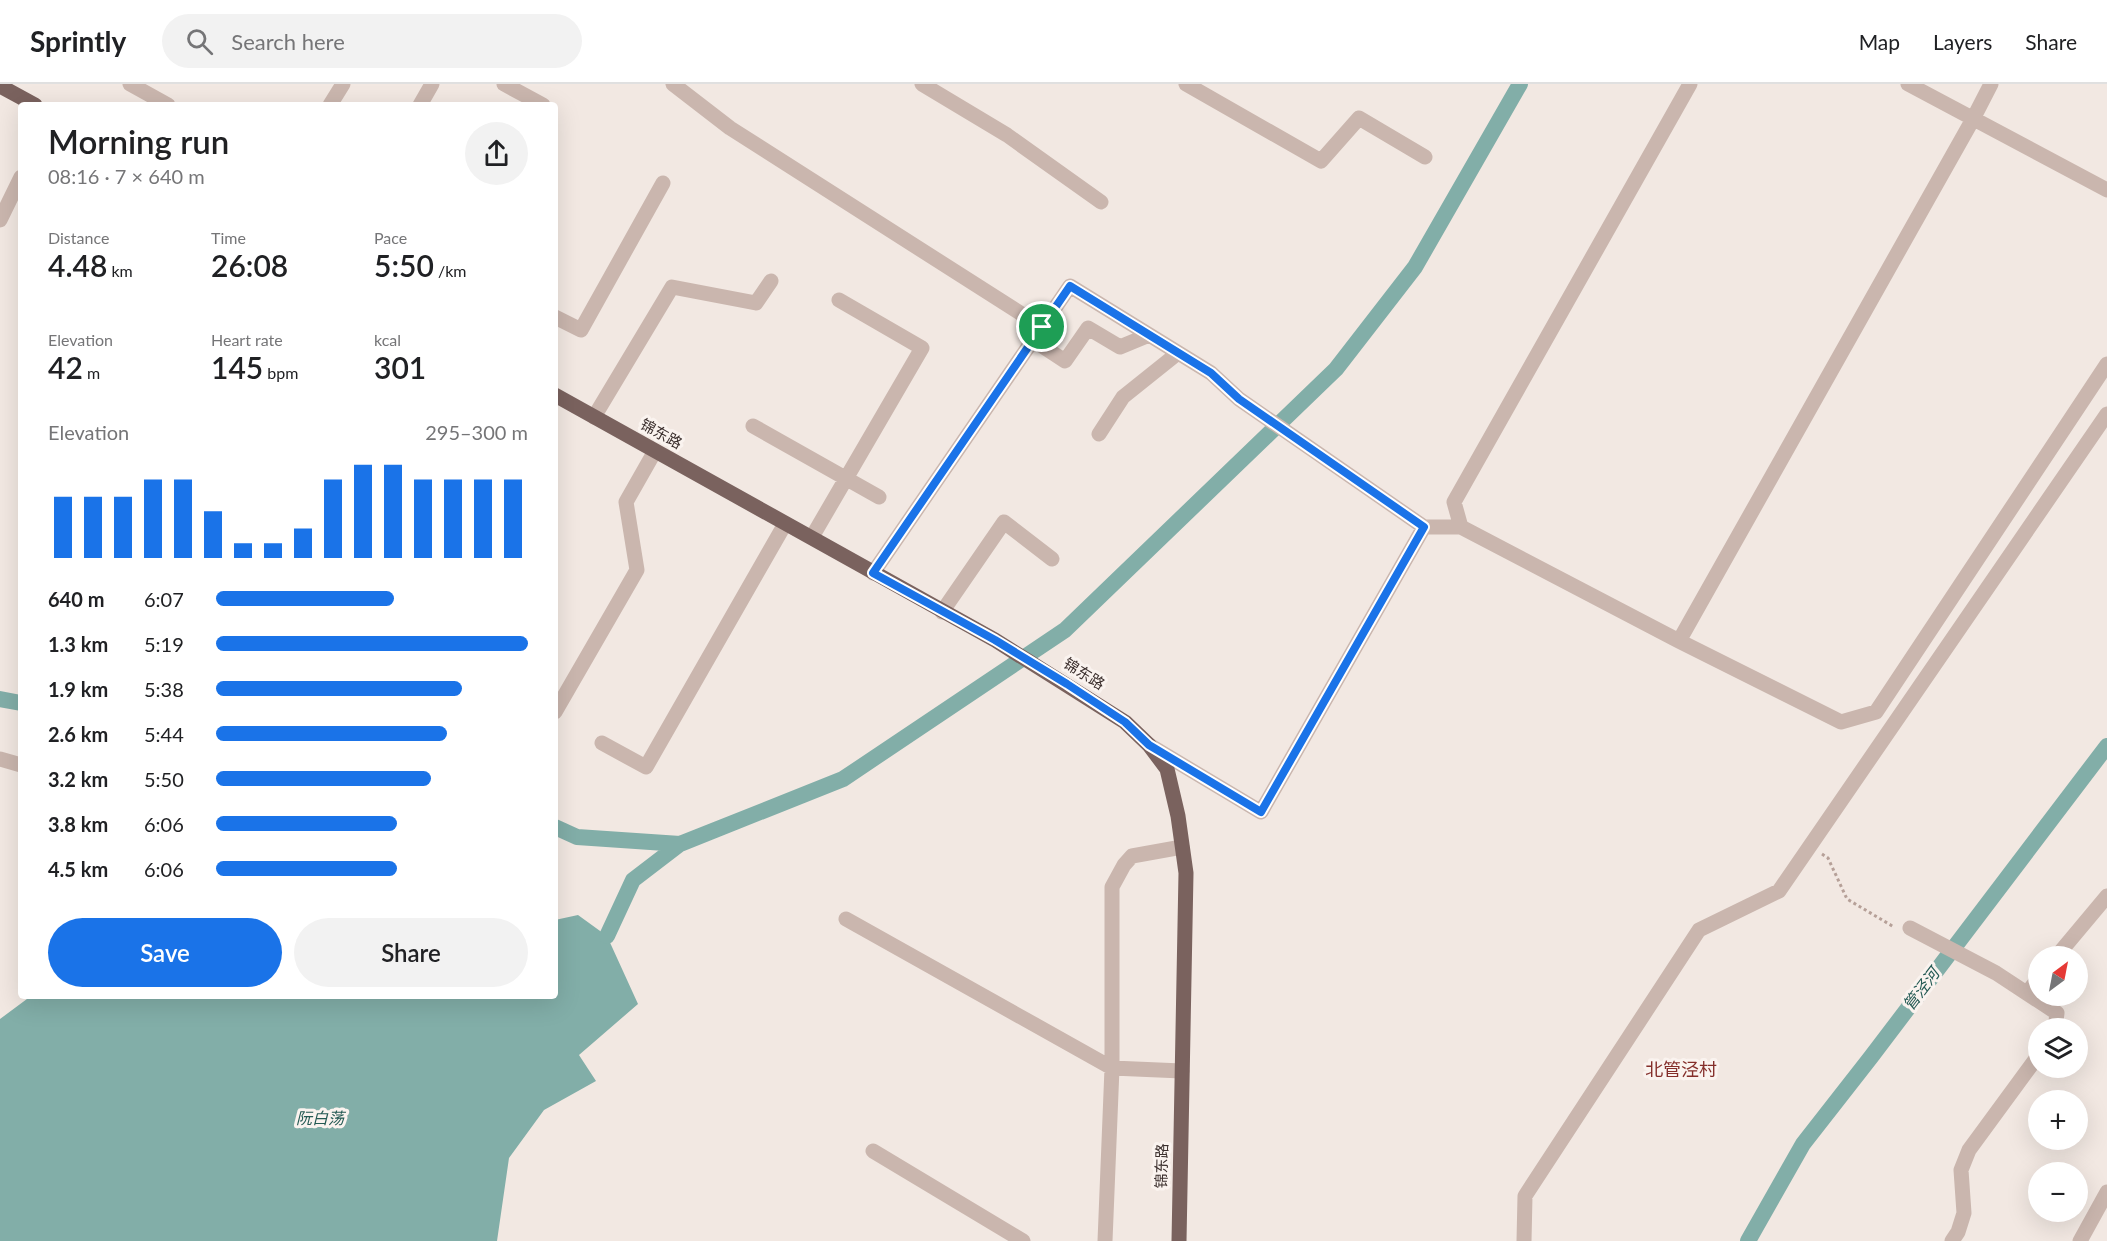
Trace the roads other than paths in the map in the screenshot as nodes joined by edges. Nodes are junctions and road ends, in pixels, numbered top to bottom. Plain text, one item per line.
1 (130, 84) edge
2 (343, 84) edge
3 (432, 84) edge
4 (504, 84) edge
5 (673, 84) edge
6 (922, 84) edge
7 (1186, 84) edge
8 (1690, 84) edge
9 (1908, 84) edge
10 (1991, 84) edge
11 (0, 86) edge
12 (29, 102) edge
13 (163, 102) edge
14 (332, 102) edge
15 (422, 102) edge
16 (537, 102) edge
17 (1973, 118) junction
18 (1425, 157) dead end
19 (18, 183) edge
20 (663, 183) dead end
21 (2107, 190) edge
22 (1101, 202) dead end
23 (0, 220) edge
24 (771, 281) dead end
25 (839, 300) dead end
26 (558, 318) edge
27 (1042, 327) junction
28 (1149, 335) junction
29 (1033, 340) junction
30 (1178, 352) junction
31 (2107, 364) edge
32 (558, 397) edge
33 (2107, 414) edge
34 (594, 417) junction
35 (753, 426) dead end
36 (1099, 434) dead end
37 (655, 451) junction
38 (846, 478) junction
39 (879, 497) dead end
40 (785, 524) junction
41 (1424, 527) junction
42 (1461, 527) junction
43 (812, 537) junction
44 (1052, 559) dead end
45 (873, 573) junction
46 (942, 612) junction
47 (1678, 641) junction
48 (558, 707) edge
49 (602, 743) dead end
50 (1149, 745) junction
51 (0, 759) edge
52 (18, 764) edge
53 (1182, 847) junction
54 (2107, 896) edge
55 (846, 919) dead end
56 (1910, 928) road end
57 (2065, 946) edge
58 (2027, 993) joint
59 (2056, 1018) edge
60 (1112, 1068) junction
61 (2028, 1070) edge
62 (1182, 1071) junction
63 (873, 1151) dead end
64 (2107, 1192) edge
65 (1023, 1241) edge
66 (1105, 1241) edge
67 (1179, 1241) edge
68 (1524, 1241) edge
69 (1952, 1241) edge
70 (2080, 1241) edge

1 - 13 street
2 - 14 street
3 - 15 street
4 - 16 street
5 - 27 street
6 - 22 street
7 - 18 street
8 - 42 street
9 - 17 street
10 - 17 street
11 - 12 main road
17 - 21 street
17 - 47 street
19 - 23 street
20 - 26 street
24 - 34 street
25 - 38 street
27 - 28 street
27 - 29 street
28 - 29 street
28 - 30 street
29 - 45 street
30 - 36 street
30 - 41 street
31 - 47 street
32 - 34 main road, 锦东路
33 - 68 street
34 - 37 main road, 锦东路
35 - 38 street
37 - 40 main road, 锦东路
37 - 48 street
38 - 39 street
38 - 43 street
40 - 43 main road, 锦东路
40 - 49 street
41 - 42 street
41 - 50 street
42 - 47 street
43 - 45 main road, 锦东路
44 - 46 street
45 - 46 main road, 锦东路
46 - 50 main road, 锦东路
50 - 53 main road, 锦东路
51 - 52 street
53 - 60 street
53 - 62 main road, 锦东路
54 - 57 street
55 - 60 street
56 - 58 street
58 - 59 street
60 - 62 street
60 - 66 street
61 - 69 street
62 - 67 main road, 锦东路
63 - 65 street
64 - 70 street

